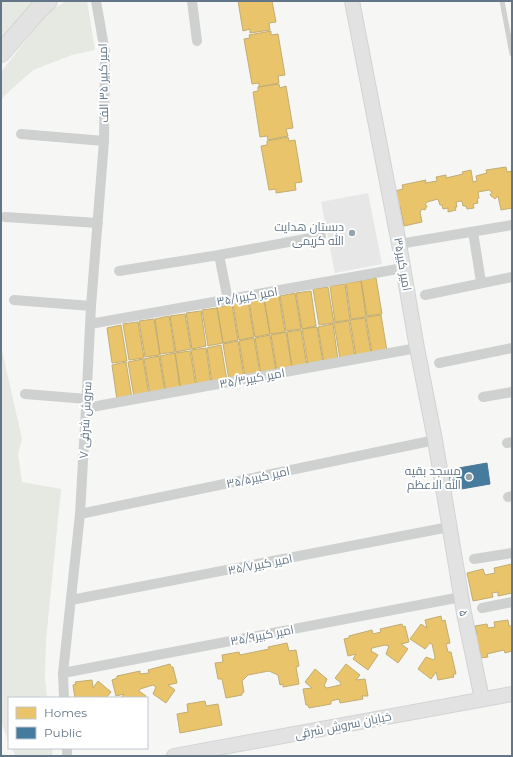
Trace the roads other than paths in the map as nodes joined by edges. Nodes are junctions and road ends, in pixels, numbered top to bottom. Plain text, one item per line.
1 (48, 1) edge
2 (96, 1) edge
3 (192, 1) edge
4 (352, 1) edge
5 (502, 1) edge
6 (198, 42) dead end
7 (1, 53) edge
8 (512, 54) edge
9 (21, 134) dead end
10 (104, 141) junction
11 (5, 217) dead end
12 (98, 223) junction
13 (512, 225) edge
14 (473, 232) junction
15 (321, 236) dead end
16 (399, 244) junction
17 (219, 256) junction
18 (403, 268) junction
19 (119, 271) dead end
20 (512, 277) edge
21 (481, 282) junction
22 (425, 295) dead end
23 (14, 300) dead end
24 (228, 300) junction
25 (90, 306) junction
26 (90, 324) junction
27 (417, 348) junction
28 (512, 348) edge
29 (439, 363) dead end
30 (512, 392) edge
31 (25, 394) dead end
32 (483, 397) dead end
33 (87, 403) junction
34 (435, 440) junction
35 (80, 514) junction
36 (449, 527) junction
37 (512, 553) edge
38 (474, 559) dead end
39 (461, 597) junction
40 (71, 600) junction
41 (512, 602) edge
42 (482, 608) dead end
43 (63, 673) junction
44 (512, 694) edge
45 (64, 697) edge
46 (482, 699) junction
47 (208, 753) edge
48 (174, 756) edge

1 - 7 highway
2 - 10 street, امیر کبیر ۳۵ الف
3 - 6 street
4 - 16 street, امیر کبیر۳۵
5 - 8 lane
9 - 10 street
10 - 12 street, سروش شرقی ۷
11 - 12 street
12 - 25 street, سروش شرقی ۷
13 - 14 street
14 - 16 street
14 - 21 street
15 - 17 street
16 - 18 street, امیر کبیر۳۵
17 - 19 street
17 - 24 street
18 - 24 street, امیر کبیر۳۵/۱
18 - 27 street, امیر کبیر۳۵
20 - 21 street
21 - 22 street
23 - 25 street
24 - 26 street, امیر کبیر۳۵/۱
25 - 26 street, سروش شرقی ۷
26 - 33 street, سروش شرقی ۷
27 - 33 street, امیر کبیر۳۵/۳
27 - 34 street, امیر کبیر۳۵
28 - 29 street
30 - 32 street
31 - 33 street, امیر کبیر۳۵/۳
33 - 35 street, سروش شرقی ۷
34 - 35 street, امیر کبیر۳۵/۵
34 - 36 street, امیر کبیر۳۵
35 - 40 street, سروش شرقی ۷
36 - 39 street, ۵
36 - 40 street, امیر کبیر۳۵/۷
37 - 38 street
39 - 43 street, امیر کبیر۳۵/۹
39 - 46 street, ۵
40 - 43 street, سروش شرقی ۷
41 - 42 street
43 - 45 street, سروش شرقی ۷
44 - 46 street, خیابان سروش شرقی
46 - 47 street, خیابان سروش شرقی
47 - 48 street, خیابان سروش شرقی

